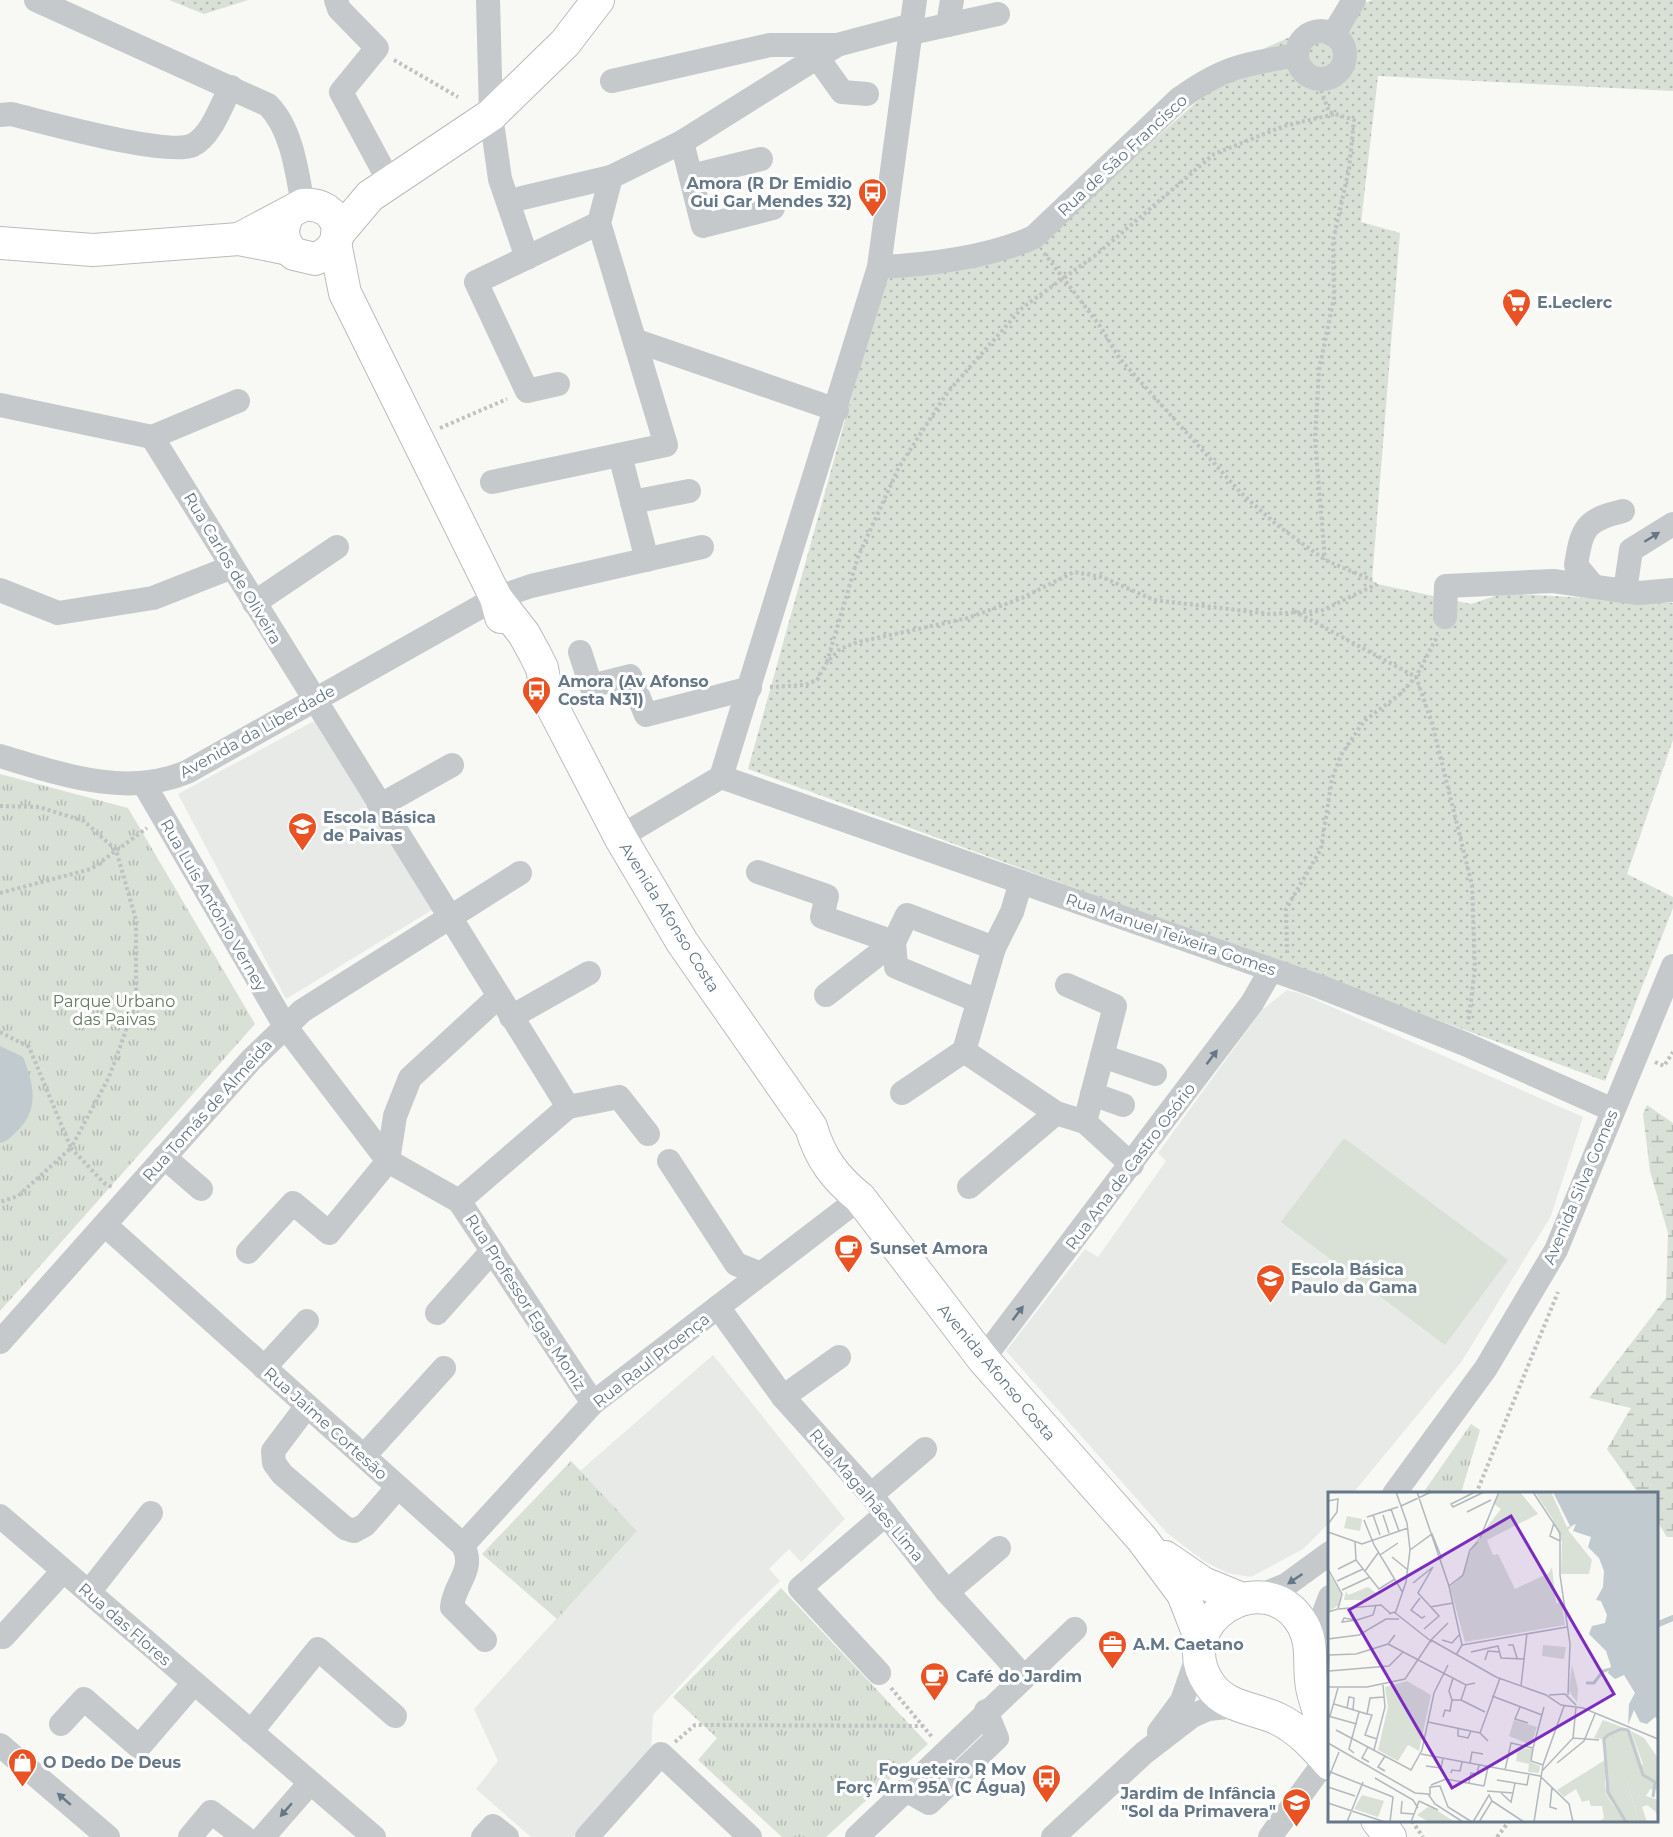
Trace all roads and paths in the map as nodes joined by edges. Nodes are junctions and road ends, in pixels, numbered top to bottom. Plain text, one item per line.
1 (36, 0) edge
2 (336, 0) edge
3 (488, 0) edge
4 (598, 0) edge
5 (915, 0) edge
6 (951, 0) edge
7 (1354, 0) edge
8 (998, 14) dead end
9 (948, 25) junction
10 (911, 29) junction
11 (1333, 34) junction
12 (377, 48) junction
13 (827, 51) junction
14 (1297, 55) junction
15 (1317, 79) junction
16 (612, 81) dead end
17 (231, 87) junction
18 (867, 94) dead end
19 (458, 97) dead end
20 (4, 108) edge
21 (1335, 114) junction
22 (491, 115) junction
23 (682, 142) junction
24 (761, 159) dead end
25 (691, 176) junction
26 (611, 177) junction
27 (380, 189) junction
28 (522, 198) dead end
29 (773, 208) dead end
30 (304, 209) junction
31 (599, 223) junction
32 (1041, 230) junction
33 (239, 239) junction
34 (336, 239) junction
35 (0, 243) edge
36 (298, 254) junction
37 (527, 258) junction
38 (879, 267) junction
39 (1063, 279) junction
40 (345, 293) junction
41 (637, 341) junction
42 (558, 384) dead end
43 (527, 391) junction
44 (238, 401) dead end
45 (0, 405) edge
46 (837, 410) junction
47 (433, 431) dead end
48 (152, 437) junction
49 (620, 455) junction
50 (492, 482) dead end
51 (689, 491) dead end
52 (632, 502) junction
53 (1623, 511) dead end
54 (1673, 524) edge
55 (337, 547) dead end
56 (702, 547) dead end
57 (647, 560) junction
58 (1325, 560) junction
59 (232, 567) junction
60 (1372, 580) dead end
61 (1377, 584) dead end
62 (1594, 587) junction
63 (0, 590) edge
64 (1673, 590) edge
65 (1625, 591) junction
66 (496, 598) junction
67 (254, 603) junction
68 (1294, 611) junction
69 (1445, 617) joint
70 (580, 652) dead end
71 (827, 662) junction
72 (1416, 677) junction
73 (750, 688) junction
74 (313, 700) junction
75 (0, 756) edge
76 (452, 765) dead end
77 (721, 777) junction
78 (144, 784) junction
79 (0, 806) edge
80 (379, 806) junction
81 (163, 818) junction
82 (620, 837) junction
83 (116, 850) junction
84 (758, 872) dead end
85 (520, 873) dead end
86 (1021, 882) junction
87 (0, 893) edge
88 (449, 919) junction
89 (894, 942) junction
90 (994, 948) junction
91 (1673, 966) edge
92 (589, 973) dead end
93 (1279, 973) junction
94 (1067, 985) dead end
95 (825, 995) dead end
96 (978, 1001) junction
97 (505, 1007) junction
98 (285, 1026) junction
99 (0, 1032) edge
100 (1465, 1044) junction
101 (964, 1051) junction
102 (1102, 1056) junction
103 (1155, 1074) dead end
104 (902, 1093) dead end
105 (1092, 1094) junction
106 (1123, 1105) dead end
107 (568, 1107) junction
108 (1613, 1110) junction
109 (1056, 1113) junction
110 (1085, 1122) junction
111 (648, 1134) dead end
112 (71, 1148) junction
113 (164, 1157) junction
114 (388, 1161) junction
115 (669, 1161) dead end
116 (1132, 1165) junction
117 (969, 1187) dead end
118 (201, 1189) dead end
119 (129, 1197) junction
120 (860, 1198) junction
121 (459, 1201) junction
122 (0, 1202) edge
123 (105, 1225) junction
124 (492, 1251) junction
125 (248, 1252) dead end
126 (761, 1274) junction
127 (718, 1307) junction
128 (437, 1314) dead end
129 (307, 1321) dead end
130 (0, 1342) edge
131 (839, 1357) dead end
132 (984, 1359) junction
133 (264, 1368) junction
134 (444, 1368) dead end
135 (783, 1397) junction
136 (593, 1403) junction
137 (307, 1406) junction
138 (925, 1449) dead end
139 (365, 1455) junction
140 (398, 1487) junction
141 (1395, 1490) edge
142 (871, 1495) junction
143 (152, 1513) dead end
144 (886, 1514) junction
145 (0, 1516) edge
146 (1142, 1539) junction
147 (463, 1545) junction
148 (999, 1548) dead end
149 (1328, 1554) edge
150 (63, 1571) junction
151 (89, 1592) junction
152 (947, 1592) junction
153 (1249, 1598) junction
154 (1328, 1601) edge
155 (1075, 1629) dead end
156 (0, 1635) edge
157 (485, 1640) dead end
158 (1200, 1646) junction
159 (1310, 1654) junction
160 (879, 1673) joint
161 (1023, 1676) junction
162 (194, 1683) junction
163 (1243, 1707) junction
164 (987, 1712) junction
165 (395, 1716) dead end
166 (61, 1724) dead end
167 (922, 1726) junction
168 (250, 1732) junction
169 (3, 1749) edge
170 (945, 1752) junction
171 (1143, 1753) junction
172 (661, 1754) junction
173 (1328, 1756) edge
174 (310, 1783) junction
175 (906, 1790) junction
176 (1378, 1822) edge
177 (1413, 1822) edge
178 (1509, 1822) edge
179 (370, 1836) edge
180 (108, 1837) edge
181 (190, 1837) edge
182 (244, 1837) edge
183 (263, 1837) edge
184 (483, 1837) edge
185 (507, 1837) edge
186 (587, 1837) edge
187 (750, 1837) edge
188 (857, 1837) edge
189 (1053, 1837) edge
190 (1270, 1837) edge
191 (1390, 1837) edge
192 (1423, 1837) edge
193 (1497, 1837) edge

1 - 17 street
2 - 12 street
3 - 22 street
4 - 22 main road
5 - 10 street
6 - 9 street
7 - 11 street
8 - 9 street
9 - 10 street
10 - 13 street
10 - 38 street
11 - 14 street
11 - 15 street
12 - 19 path
12 - 27 street
13 - 16 street
13 - 18 street
13 - 23 street
14 - 15 street
14 - 32 street, Rua de São Francisco
15 - 21 path
17 - 20 street
17 - 30 street
21 - 39 path
21 - 58 path
22 - 27 main road
22 - 37 street
23 - 25 street
23 - 26 street
24 - 25 street
25 - 29 street
26 - 28 street
26 - 31 street
27 - 30 main road
27 - 34 main road
30 - 33 main road
30 - 34 main road
30 - 36 main road
31 - 37 street
31 - 41 street
32 - 38 street
32 - 39 path
33 - 35 main road
33 - 36 main road
34 - 36 main road
34 - 40 main road
36 - 40 main road
37 - 43 street
38 - 46 street
39 - 58 path
39 - 71 path
40 - 66 main road, Avenida Afonso Costa
41 - 46 street
41 - 49 street
42 - 43 street
43 - 47 path
44 - 48 street
45 - 48 street
46 - 73 street
48 - 59 street, Rua Carlos de Oliveira
49 - 50 street
49 - 52 street
51 - 52 street
52 - 57 street
53 - 62 street
65 -> 54 street
55 - 67 street
56 - 57 street, Avenida da Liberdade
57 - 66 street, Avenida da Liberdade
58 - 60 path
59 - 63 street
59 - 67 street, Rua Carlos de Oliveira
61 - 68 path
62 - 65 street
62 - 69 street
64 - 65 street
66 - 74 street, Avenida da Liberdade
66 - 82 main road, Avenida Afonso Costa
67 - 74 street, Rua Carlos de Oliveira
68 - 71 path
68 - 72 path
69 - 72 path
70 - 73 street
71 - 73 path
72 - 93 path
72 - 100 path
73 - 77 street
74 - 78 street, Avenida da Liberdade
74 - 80 street
75 - 78 street, Avenida da Liberdade
76 - 80 street
77 - 82 street
77 - 86 street, Rua Manuel Teixeira Gomes
78 - 81 street, Rua Luís António Verney
79 - 83 path
80 - 88 street
81 - 83 path
81 - 98 street, Rua Luís António Verney
82 - 120 main road, Avenida Afonso Costa
83 - 87 path
83 - 112 path
84 - 89 street
85 - 88 street
86 - 90 street
86 - 93 street, Rua Manuel Teixeira Gomes
88 - 97 street
88 - 98 street, Rua Tomás de Almeida
89 - 90 street
89 - 95 street
89 - 96 street
90 - 96 street
91 - 108 street, Avenida Silva Gomes
92 - 97 street
93 - 100 street, Rua Manuel Teixeira Gomes
116 -> 93 street, Rua Ana de Castro Osório
94 - 102 street
96 - 101 street
97 - 107 street
97 - 114 street
98 - 113 street, Rua Tomás de Almeida
98 - 114 street, Rua Luís António Verney
99 - 112 path
100 - 108 street, Rua Manuel Teixeira Gomes
101 - 104 street
101 - 109 street
102 - 103 street
102 - 105 street
105 - 106 street
105 - 110 street
107 - 111 street, Rua Professor Egas Moniz
107 - 121 street, Rua Professor Egas Moniz
108 - 141 street, Avenida Silva Gomes
109 - 110 street
109 - 117 street
110 - 116 street
112 - 119 path
112 - 122 path
113 - 118 street
113 - 119 street, Rua Tomás de Almeida
114 - 121 street, Rua Professor Egas Moniz
114 - 125 street
115 - 126 street
132 -> 116 street, Rua Ana de Castro Osório
119 - 123 street, Rua Tomás de Almeida
120 - 126 street, Rua Raul Proença
120 - 132 main road, Avenida Afonso Costa
121 - 124 street, Rua Professor Egas Moniz
123 - 130 street, Rua Tomás de Almeida
123 - 133 street, Rua Jaime Cortesão
124 - 128 street
124 - 136 street, Rua Professor Egas Moniz
126 - 127 street, Rua Raul Proença
127 - 135 street, Rua Magalhães Lima
127 - 136 street, Rua Raul Proença
129 - 133 street
131 - 135 street
132 - 146 main road, Avenida Afonso Costa
133 - 137 street, Rua Jaime Cortesão
134 - 139 street
135 - 142 street, Rua Magalhães Lima
136 - 147 street, Rua Raul Proença
137 - 139 street, Rua Jaime Cortesão
137 - 140 street
138 - 142 street
139 - 140 street, Rua Jaime Cortesão
140 - 147 street, Rua Jaime Cortesão
142 - 144 street, Rua Magalhães Lima
143 - 151 street
144 - 152 street, Rua Magalhães Lima
144 - 160 street
145 - 150 street, Rua das Flores
146 - 153 main road
146 - 158 main road
147 - 157 street
148 - 152 street
149 -> 153 street
150 - 151 street, Rua das Flores
150 - 156 street
151 - 162 street, Rua das Flores
152 - 161 street, Rua Magalhães Lima
153 - 158 main road
153 - 159 main road
154 - 159 street
155 - 161 street
158 - 163 main road
158 - 171 street
159 - 163 main road
159 - 173 main road
160 - 167 path
161 - 164 street
162 - 166 street
162 - 168 street, Rua das Flores
163 - 171 street
163 - 173 main road
164 - 170 street
164 - 175 street
165 - 168 street
167 - 170 path
167 - 172 path
168 - 174 street, Rua das Flores
180 -> 169 street
170 - 175 street
171 - 189 street
172 - 186 street
172 - 187 street
173 - 190 street
174 - 179 street, Rua das Flores
174 -> 183 street
175 - 188 street
176 - 191 main road
177 - 192 path
178 - 193 path
181 - 182 street
184 - 185 street

